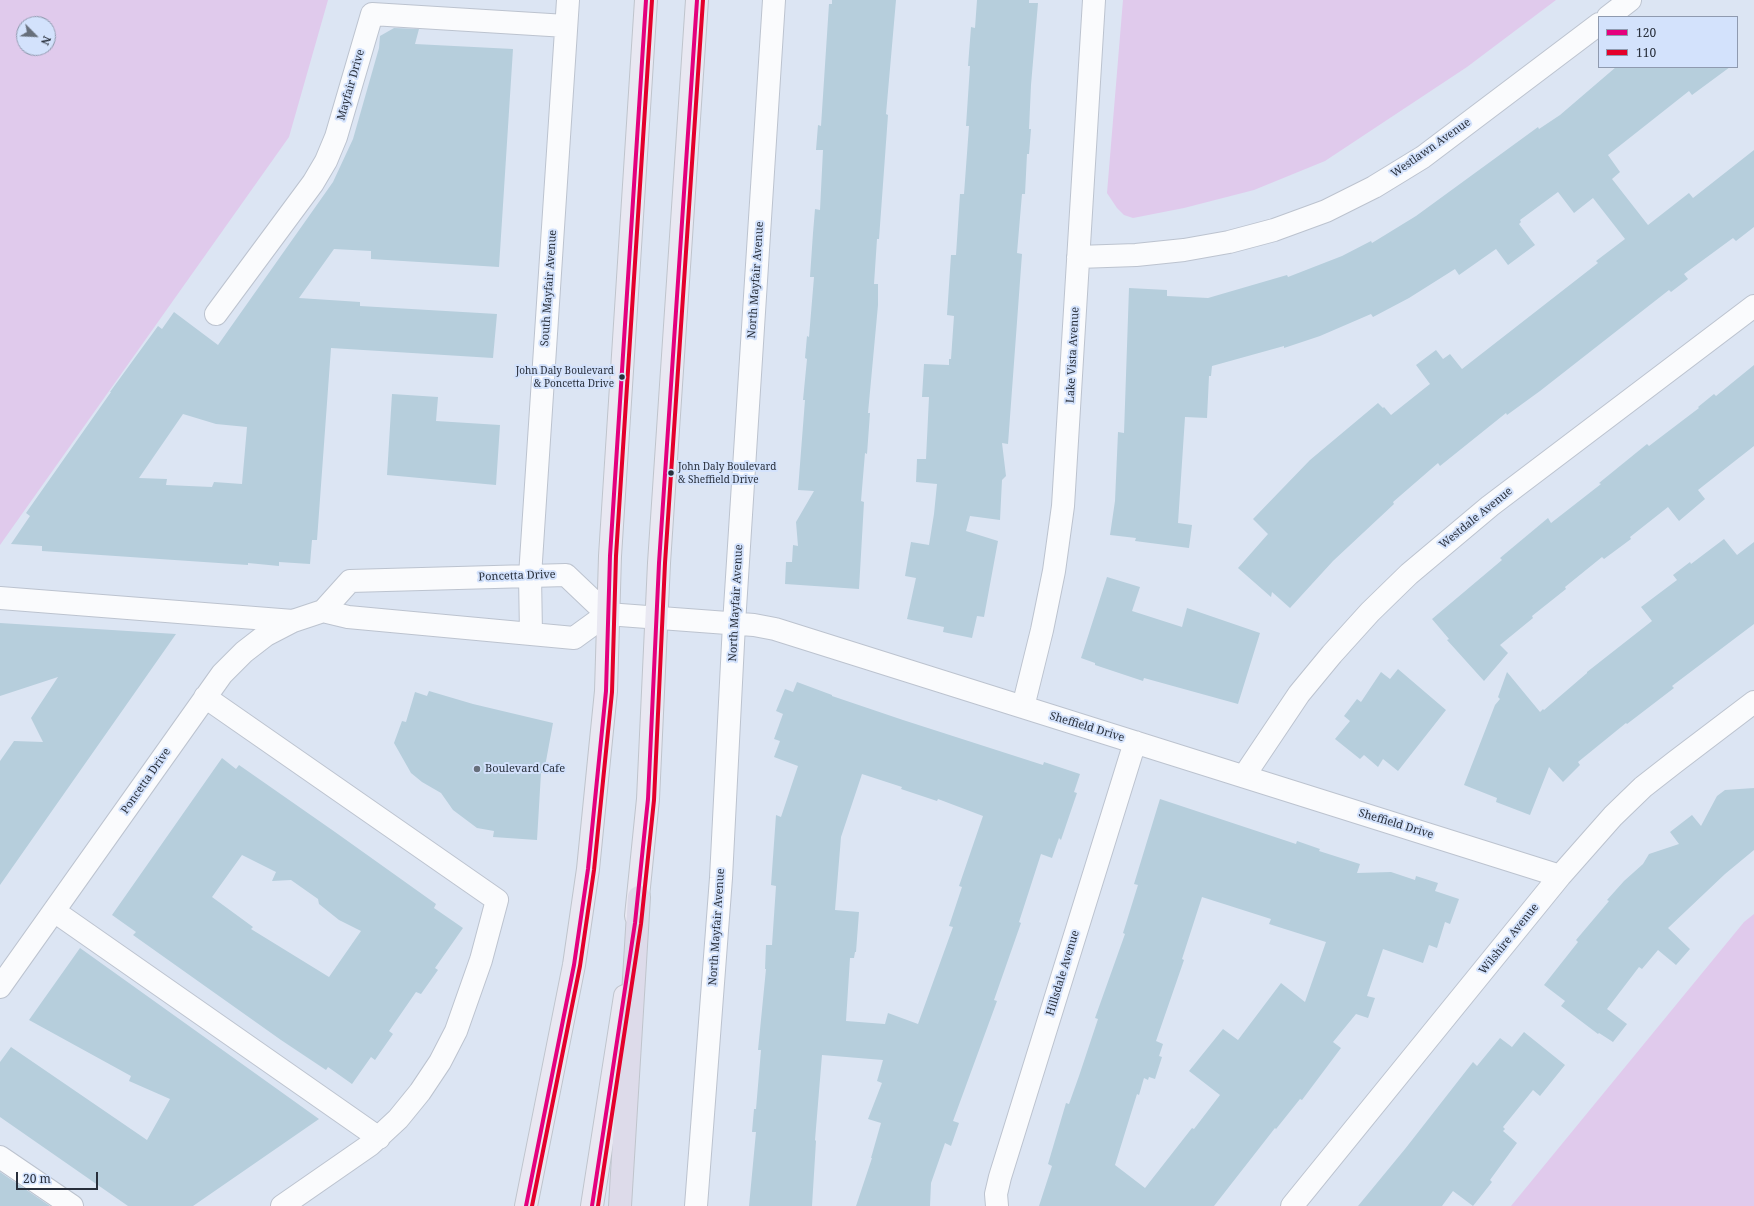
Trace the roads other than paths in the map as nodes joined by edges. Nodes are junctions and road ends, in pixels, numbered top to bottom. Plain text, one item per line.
1 (568, 0) edge
2 (646, 0) edge
3 (697, 0) edge
4 (774, 0) edge
5 (1094, 0) edge
6 (1630, 0) edge
7 (1609, 16) edge
8 (1598, 25) edge
9 (566, 26) junction
10 (1078, 256) junction
11 (1754, 306) edge
12 (216, 314) dead end
13 (530, 576) junction
14 (0, 598) edge
15 (324, 611) junction
16 (607, 614) junction
17 (657, 618) junction
18 (293, 621) junction
19 (734, 624) junction
20 (531, 633) junction
21 (205, 697) junction
22 (1754, 702) edge
23 (1023, 707) junction
24 (1135, 742) junction
25 (1244, 776) junction
26 (1560, 876) junction
27 (638, 897) junction
28 (54, 911) junction
29 (2, 980) edge
30 (379, 1138) junction
31 (0, 1157) edge
32 (72, 1206) edge
33 (282, 1206) edge
34 (526, 1206) edge
35 (592, 1206) edge
36 (620, 1206) edge
37 (696, 1206) edge
38 (997, 1206) edge
39 (1292, 1206) edge

1 - 9 street, South Mayfair Avenue
2 - 16 main road
3 - 17 main road
4 - 19 street, North Mayfair Avenue
5 - 10 street, Lake Vista Avenue
6 - 7 street
8 - 10 street, Westlawn Avenue
9 - 12 street, Mayfair Drive
9 - 13 street, South Mayfair Avenue
10 - 23 street, Lake Vista Avenue
11 - 25 street, Westdale Avenue
13 - 15 street, Poncetta Drive
13 - 16 street, Poncetta Drive
13 - 20 street, South Mayfair Avenue
14 - 18 street
15 - 18 street, Poncetta Drive
15 - 20 street
16 - 17 street, Sheffield Drive
16 - 20 street
16 - 34 main road
17 - 19 street, Sheffield Drive
17 - 27 main road
18 - 21 street, Poncetta Drive
19 - 23 street, Sheffield Drive
19 - 37 street, North Mayfair Avenue
21 - 28 street, Poncetta Drive
21 - 30 street
22 - 26 street, Wilshire Avenue
23 - 24 street, Sheffield Drive
24 - 25 street, Sheffield Drive
24 - 38 street, Hillsdale Avenue
25 - 26 street, Sheffield Drive
26 - 39 street, Wilshire Avenue
27 - 35 main road
27 - 36 highway
28 - 29 street, Poncetta Drive
28 - 30 street
30 - 33 street
31 - 32 street

